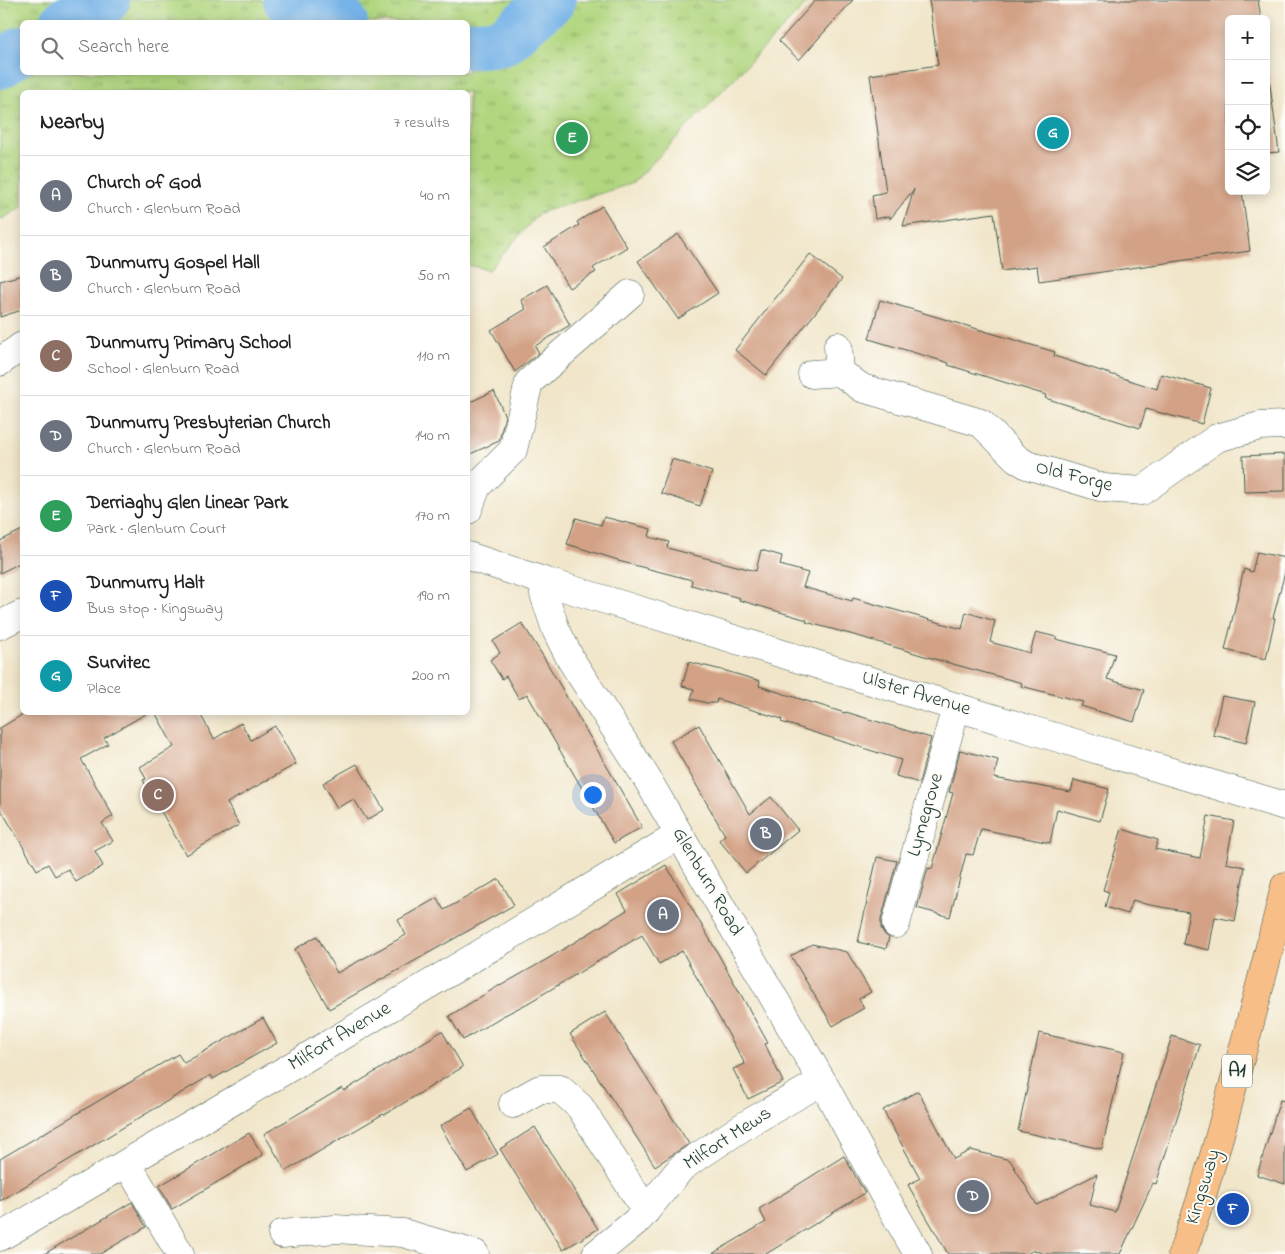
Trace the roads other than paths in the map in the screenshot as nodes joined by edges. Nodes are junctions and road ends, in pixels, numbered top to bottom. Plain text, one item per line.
1 (630, 294) dead end
2 (20, 347) edge
3 (0, 362) edge
4 (812, 374) dead end
5 (1285, 425) edge
6 (470, 505) edge
7 (470, 557) edge
8 (546, 582) junction
9 (20, 615) edge
10 (0, 625) edge
11 (956, 707) junction
12 (1285, 806) edge
13 (679, 834) junction
14 (1285, 886) edge
15 (896, 924) dead end
16 (822, 1081) junction
17 (513, 1104) dead end
18 (127, 1163) junction
19 (646, 1211) junction
20 (282, 1234) dead end
21 (0, 1237) edge
22 (180, 1254) edge
23 (474, 1254) edge
24 (596, 1254) edge
25 (918, 1254) edge
26 (1182, 1254) edge

1 - 6 street
2 - 3 street
4 - 5 street, Old Forge
7 - 8 street
8 - 11 street, Ulster Avenue
8 - 13 street, Glenburn Road
9 - 10 street
11 - 12 street, Ulster Avenue
11 - 15 street, Lymegrove
13 - 16 street, Glenburn Road
13 - 18 street, Milfort Avenue
14 - 26 main road, Kingsway / A1
16 - 19 street, Milfort Mews
16 - 25 street, Glenburn Road
17 - 19 street
18 - 21 street, Milfort Avenue
18 - 22 street
19 - 24 street, Milfort Mews
20 - 23 street

